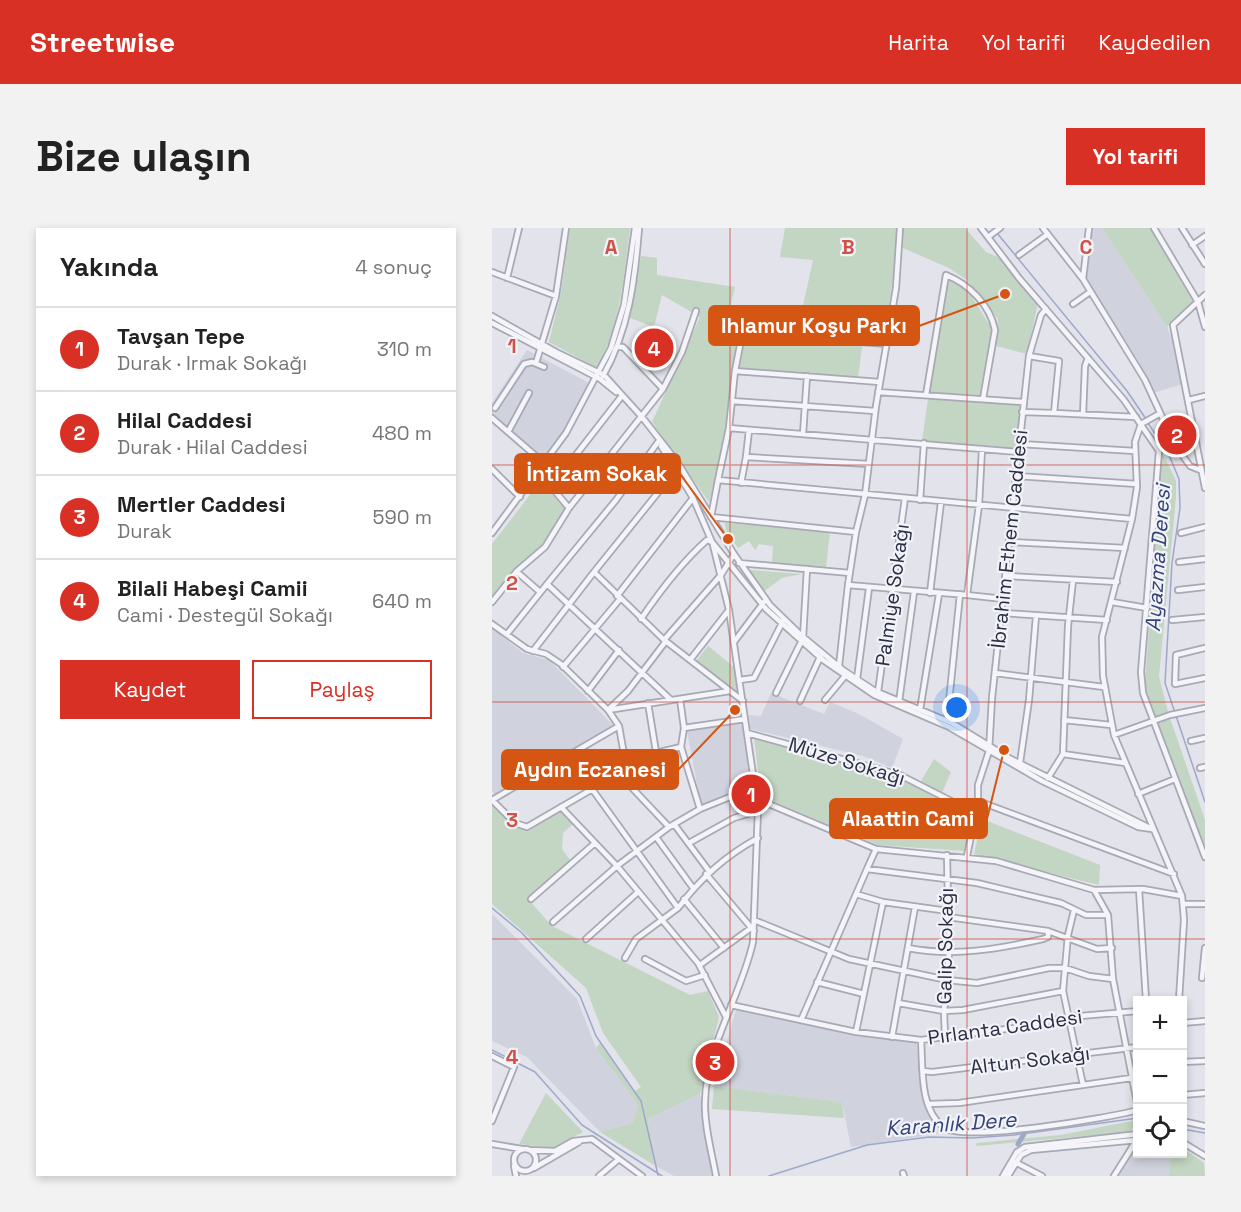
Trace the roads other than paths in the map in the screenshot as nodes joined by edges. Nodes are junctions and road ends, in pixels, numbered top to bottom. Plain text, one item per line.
1 (519, 228) edge
2 (567, 228) edge
3 (637, 228) edge
4 (900, 228) edge
5 (981, 228) edge
6 (1043, 228) edge
7 (1083, 228) edge
8 (1089, 228) edge
9 (1154, 228) edge
10 (1182, 228) edge
11 (999, 229) edge
12 (1048, 234) junction
13 (991, 235) junction
14 (1205, 236) edge
15 (1088, 237) junction
16 (1192, 245) junction
17 (1019, 255) dead end
18 (1204, 262) edge
19 (492, 272) edge
20 (507, 278) junction
21 (1083, 279) junction
22 (1090, 292) junction
23 (1205, 295) edge
24 (556, 296) junction
25 (1197, 302) junction
26 (1073, 304) dead end
27 (1046, 309) junction
28 (696, 310) dead end
29 (492, 316) edge
30 (492, 323) edge
31 (1205, 327) edge
32 (886, 344) junction
33 (542, 347) junction
34 (617, 347) junction
35 (1029, 356) junction
36 (1088, 358) junction
37 (536, 363) junction
38 (544, 367) dead end
39 (735, 371) junction
40 (599, 376) junction
41 (807, 376) junction
42 (880, 382) junction
43 (663, 389) junction
44 (878, 392) junction
45 (529, 393) dead end
46 (926, 395) junction
47 (1205, 396) edge
48 (621, 397) junction
49 (983, 399) junction
50 (1189, 400) junction
51 (732, 401) junction
52 (1023, 402) junction
53 (805, 406) junction
54 (495, 408) dead end
55 (875, 411) junction
56 (1022, 412) junction
57 (1054, 413) junction
58 (1158, 414) junction
59 (1083, 415) junction
60 (643, 416) junction
61 (1136, 417) junction
62 (492, 418) edge
63 (1144, 422) junction
64 (729, 428) junction
65 (749, 430) junction
66 (508, 432) junction
67 (803, 434) junction
68 (872, 439) junction
69 (658, 442) junction
70 (924, 443) junction
71 (1020, 444) junction
72 (982, 449) junction
73 (1135, 451) junction
74 (1019, 453) junction
75 (746, 457) junction
76 (544, 464) junction
77 (868, 464) junction
78 (492, 469) edge
79 (677, 469) junction
80 (1202, 469) edge
81 (539, 472) junction
82 (1017, 476) junction
83 (718, 480) junction
84 (741, 483) junction
85 (1137, 484) junction
86 (551, 487) junction
87 (1205, 488) edge
88 (865, 495) junction
89 (520, 497) junction
90 (693, 498) junction
91 (905, 498) junction
92 (920, 500) junction
93 (941, 502) junction
94 (979, 505) junction
95 (569, 508) junction
96 (1014, 508) junction
97 (711, 517) junction
98 (1132, 519) junction
99 (1205, 527) edge
100 (856, 532) junction
101 (492, 533) edge
102 (1180, 533) dead end
103 (721, 534) junction
104 (712, 542) junction
105 (1011, 542) junction
106 (1125, 548) junction
107 (734, 554) junction
108 (1205, 559) edge
109 (728, 561) junction
110 (1179, 562) dead end
111 (740, 563) junction
112 (807, 569) junction
113 (517, 572) junction
114 (594, 572) junction
115 (850, 573) junction
116 (721, 575) junction
117 (1007, 576) junction
118 (1073, 580) junction
119 (1117, 582) junction
120 (547, 584) junction
121 (848, 585) junction
122 (1205, 587) edge
123 (869, 588) junction
124 (892, 590) junction
125 (1178, 590) dead end
126 (540, 592) junction
127 (914, 592) junction
128 (930, 593) junction
129 (939, 594) junction
130 (960, 594) junction
131 (967, 595) junction
132 (618, 598) junction
133 (1004, 599) junction
134 (492, 602) edge
135 (764, 602) junction
136 (1112, 602) junction
137 (569, 604) junction
138 (1148, 608) junction
139 (729, 610) junction
140 (1003, 613) junction
141 (1036, 616) junction
142 (1205, 617) edge
143 (1069, 618) junction
144 (641, 619) junction
145 (1107, 620) junction
146 (1172, 620) dead end
147 (783, 621) junction
148 (492, 624) edge
149 (596, 627) junction
150 (507, 634) junction
151 (665, 640) junction
152 (802, 640) junction
153 (734, 642) junction
154 (1205, 648) edge
155 (619, 650) junction
156 (533, 651) junction
157 (821, 655) junction
158 (690, 660) junction
159 (839, 666) junction
160 (563, 667) junction
161 (642, 673) junction
162 (995, 673) junction
163 (845, 676) junction
164 (1031, 677) junction
165 (1205, 678) edge
166 (857, 679) junction
167 (740, 680) junction
168 (1066, 682) junction
169 (1104, 687) junction
170 (588, 691) junction
171 (730, 691) junction
172 (878, 692) junction
173 (776, 693) dead end
174 (680, 699) junction
175 (671, 700) junction
176 (825, 700) dead end
177 (743, 701) junction
178 (800, 701) dead end
179 (899, 702) junction
180 (648, 704) junction
181 (1205, 708) edge
182 (608, 710) junction
183 (920, 710) junction
184 (746, 719) junction
185 (1064, 720) junction
186 (947, 721) junction
187 (1152, 722) junction
188 (1111, 725) junction
189 (619, 726) junction
190 (684, 728) junction
191 (747, 733) junction
192 (1114, 735) junction
193 (1205, 738) edge
194 (1191, 741) dead end
195 (681, 747) junction
196 (989, 748) junction
197 (656, 752) junction
198 (1063, 754) junction
199 (1020, 763) junction
200 (1125, 763) junction
201 (626, 766) junction
202 (618, 773) junction
203 (1048, 778) junction
204 (1175, 779) junction
205 (755, 787) junction
206 (592, 789) junction
207 (1138, 794) junction
208 (757, 799) junction
209 (492, 800) edge
210 (978, 801) junction
211 (561, 807) junction
212 (700, 809) junction
213 (758, 811) junction
214 (975, 813) junction
215 (675, 824) junction
216 (669, 827) junction
217 (1154, 830) junction
218 (656, 837) junction
219 (758, 838) junction
220 (595, 843) junction
221 (688, 843) junction
222 (876, 849) junction
223 (636, 852) junction
224 (947, 855) junction
225 (968, 856) junction
226 (1205, 857) edge
227 (616, 866) junction
228 (867, 868) junction
229 (707, 873) junction
230 (1174, 874) junction
231 (947, 880) junction
232 (693, 888) junction
233 (1139, 889) junction
234 (1094, 890) junction
235 (637, 893) junction
236 (856, 894) junction
237 (1182, 896) junction
238 (531, 899) dead end
239 (684, 899) junction
240 (883, 902) junction
241 (1183, 904) junction
242 (1205, 904) edge
243 (915, 907) junction
244 (678, 908) junction
245 (1074, 910) junction
246 (948, 911) junction
247 (1108, 915) junction
248 (948, 917) junction
249 (661, 920) junction
250 (554, 921) dead end
251 (754, 921) junction
252 (753, 930) junction
253 (1048, 931) junction
254 (1070, 937) junction
255 (586, 939) dead end
256 (724, 948) junction
257 (908, 948) junction
258 (1112, 948) junction
259 (1205, 948) edge
260 (830, 952) junction
261 (949, 952) junction
262 (625, 958) dead end
263 (645, 959) dead end
264 (871, 964) junction
265 (700, 965) junction
266 (1065, 968) junction
267 (903, 970) junction
268 (705, 975) junction
269 (1202, 978) dead end
270 (1113, 979) junction
271 (947, 980) junction
272 (817, 982) junction
273 (1063, 991) junction
274 (864, 994) junction
275 (1146, 996) edge
276 (1179, 996) edge
277 (898, 1003) junction
278 (731, 1005) junction
279 (944, 1011) junction
280 (1133, 1011) edge
281 (1119, 1012) junction
282 (726, 1017) junction
283 (1069, 1017) junction
284 (802, 1018) junction
285 (1205, 1021) edge
286 (1187, 1023) edge
287 (856, 1032) junction
288 (892, 1037) junction
289 (945, 1037) junction
290 (921, 1040) junction
291 (1133, 1047) edge
292 (1126, 1048) junction
293 (1077, 1054) junction
294 (492, 1056) edge
295 (1205, 1060) edge
296 (1187, 1062) edge
297 (923, 1071) junction
298 (1133, 1074) edge
299 (1133, 1078) edge
300 (1083, 1084) junction
301 (1205, 1093) edge
302 (1187, 1095) edge
303 (928, 1104) junction
304 (1133, 1110) edge
305 (492, 1121) edge
306 (1187, 1122) edge
307 (1205, 1125) edge
308 (1133, 1137) edge
309 (583, 1138) junction
310 (492, 1144) edge
311 (1133, 1144) edge
312 (1187, 1145) edge
313 (503, 1146) junction
314 (523, 1149) junction
315 (529, 1150) junction
316 (1205, 1156) edge
317 (618, 1158) junction
318 (1013, 1161) junction
319 (514, 1162) junction
320 (532, 1169) junction
321 (524, 1174) edge
322 (516, 1176) edge
323 (599, 1176) edge
324 (635, 1176) edge
325 (642, 1176) edge
326 (716, 1176) edge
327 (1003, 1176) edge
328 (1008, 1176) edge
329 (1042, 1176) edge
330 (1114, 1176) edge

1 - 20 street
2 - 24 street
3 - 34 street
3 - 40 street
4 - 32 street
5 - 13 street
6 - 12 street
7 - 15 street
8 - 15 street
9 - 25 street
10 - 16 street
11 - 13 street
12 - 17 street
12 - 21 street
13 - 27 street
14 - 16 street
15 - 21 street
16 - 18 street
19 - 20 street
20 - 24 street
21 - 22 street
22 - 26 street
22 - 58 street
23 - 25 street
24 - 33 street
25 - 31 street
25 - 50 street
27 - 35 street, İbrahim Ethem Caddesi
27 - 36 street
28 - 43 street
29 - 33 street
30 - 33 street
32 - 39 street
32 - 42 street
33 - 37 street
33 - 40 street
34 - 40 street
34 - 43 street
35 - 52 street, İbrahim Ethem Caddesi
35 - 57 street
36 - 59 street
36 - 61 street
37 - 38 street
37 - 54 street
39 - 41 street
39 - 51 street
40 - 48 street
40 - 60 street
40 - 76 street
41 - 42 street
41 - 53 street
42 - 44 street
43 - 60 street
44 - 46 street
44 - 55 street
45 - 66 street
46 - 49 street
46 - 49 street
47 - 50 street
48 - 60 street
48 - 86 street
49 - 52 street
50 - 80 street
51 - 53 street
51 - 64 street
52 - 56 street, İbrahim Ethem Caddesi
53 - 55 street
53 - 67 street
55 - 68 street
56 - 57 street
56 - 71 street, İbrahim Ethem Caddesi
57 - 59 street
58 - 63 street
58 - 80 street
59 - 61 street
60 - 69 street
60 - 95 street
60 - 97 street
61 - 63 street
62 - 66 street
63 - 73 street
63 - 138 street
64 - 65 street
64 - 83 street
65 - 67 street
65 - 75 street
66 - 76 street
67 - 68 street
68 - 70 street
68 - 77 street
69 - 79 street
69 - 120 street
70 - 72 street
70 - 92 street
71 - 73 street
71 - 74 street, İbrahim Ethem Caddesi
72 - 74 street
72 - 94 street
73 - 85 street
74 - 82 street, İbrahim Ethem Caddesi
75 - 77 street
75 - 84 street
76 - 81 street
77 - 88 street
78 - 89 street
79 - 90 street
79 - 114 street
80 - 87 street
81 - 86 street
81 - 89 street
82 - 85 street
82 - 96 street, İbrahim Ethem Caddesi
83 - 84 street
83 - 97 street
84 - 88 street
85 - 98 street
86 - 95 street
88 - 91 street
88 - 100 street
89 - 101 street
90 - 104 street
90 - 132 street
91 - 92 street
91 - 124 street, Palmiye Sokağı
92 - 93 street
93 - 94 street
93 - 128 street
94 - 96 street
94 - 131 street
95 - 113 street
96 - 98 street
96 - 105 street, İbrahim Ethem Caddesi
97 - 100 street
97 - 103 street
98 - 106 street
99 - 102 street
100 - 115 street
103 - 104 street
103 - 107 street
104 - 109 street
104 - 116 street
104 - 144 street
105 - 106 street
105 - 117 street, İbrahim Ethem Caddesi
106 - 119 street
107 - 109 street
107 - 111 street
108 - 110 street
109 - 116 street
109 - 135 street
111 - 112 street
111 - 135 street
112 - 115 street
112 - 152 street
113 - 126 street
113 - 134 street
114 - 132 street
114 - 137 street
115 - 121 street
116 - 139 street
116 - 151 street
117 - 118 street
117 - 133 street, İbrahim Ethem Caddesi
118 - 119 street
118 - 143 street
119 - 136 street
120 - 126 street
120 - 137 street
121 - 123 street
121 - 159 street
122 - 125 street
123 - 124 street
123 - 166 street
124 - 127 street
124 - 172 street, Palmiye Sokağı
126 - 150 street
127 - 128 street
127 - 179 street
128 - 129 street
129 - 130 street
129 - 183 street
130 - 131 street
130 - 186 street
131 - 133 street
132 - 144 street
132 - 149 street
133 - 140 street, İbrahim Ethem Caddesi
135 - 147 street
135 - 153 street
136 - 138 street
136 - 145 street
137 - 149 street
137 - 156 street
138 - 187 street
139 - 153 street
139 - 158 street
140 - 141 street
140 - 162 street, İbrahim Ethem Caddesi
141 - 143 street
141 - 164 street
142 - 146 street
143 - 145 street
143 - 168 street
144 - 151 street
145 - 169 street
147 - 152 street
147 - 167 street
148 - 150 street
149 - 155 street
149 - 160 street
150 - 156 street
151 - 158 street
151 - 161 street
152 - 157 street
152 - 173 street
153 - 167 street
154 - 165 street
155 - 161 street
155 - 170 street
156 - 160 street
157 - 159 street
157 - 163 street
157 - 178 street
158 - 171 street
159 - 166 street
160 - 170 street
161 - 175 street
161 - 182 street
162 - 164 street
162 - 196 street, İbrahim Ethem Caddesi
163 - 176 street
163 - 183 street
164 - 168 street
164 - 199 street
166 - 172 street
167 - 177 street
168 - 169 street
168 - 185 street
169 - 188 street
170 - 182 street
171 - 174 street
171 - 177 street
172 - 179 street
174 - 175 street
174 - 190 street
175 - 180 street
177 - 184 street
179 - 183 street
180 - 182 street
180 - 197 street
181 - 187 street
182 - 189 street
183 - 186 street
183 - 196 street
184 - 190 street
184 - 191 street
185 - 188 street
185 - 198 street
186 - 196 street
187 - 192 street
187 - 204 street
188 - 192 street
189 - 201 street
189 - 209 street
190 - 195 street
191 - 205 street
191 - 214 street, Müze Sokağı
192 - 200 street
193 - 194 street
195 - 197 street
195 - 212 street
196 - 199 street
196 - 210 street, İbrahim Ethem Caddesi
196 - 217 street
197 - 201 street
198 - 200 street
198 - 203 street
199 - 203 street
200 - 207 street
201 - 202 street
202 - 206 street
202 - 216 street
203 - 217 street
204 - 207 street
204 - 226 street
205 - 208 street
205 - 212 street
206 - 211 street
206 - 223 street
207 - 217 street
208 - 213 street
208 - 222 street
209 - 211 street
210 - 214 street, İbrahim Ethem Caddesi
210 - 230 street
211 - 220 street
212 - 215 street
213 - 219 street
213 - 221 street
214 - 225 street, İbrahim Ethem Caddesi
215 - 216 street
215 - 221 street
216 - 218 street
217 - 230 street
218 - 223 street
218 - 232 street
219 - 229 street
219 - 251 street
220 - 227 street
220 - 238 street
221 - 229 street
222 - 224 street
222 - 228 street
223 - 227 street
223 - 244 street
224 - 225 street
224 - 231 street, Galip Sokağı
225 - 234 street
227 - 235 street
227 - 250 street
228 - 231 street
228 - 236 street
229 - 232 street
229 - 252 street
230 - 237 street
231 - 245 street
231 - 246 street, Galip Sokağı
232 - 239 street
233 - 234 street
233 - 237 street
233 - 275 street
234 - 247 street
235 - 249 street
235 - 255 street
236 - 240 street
236 - 260 street
237 - 241 street
239 - 244 street
239 - 256 street
240 - 243 street
240 - 264 street
241 - 242 street
241 - 276 street
243 - 246 street
243 - 257 street
244 - 249 street
245 - 247 street
245 - 254 street
246 - 248 street, Galip Sokağı
247 - 258 street
248 - 253 street
248 - 261 street, Galip Sokağı
249 - 262 street
249 - 265 street
251 - 252 street
251 - 260 street
252 - 256 street
252 - 278 street
253 - 254 street
253 - 261 street
254 - 258 street
254 - 266 street
256 - 265 street
257 - 261 street
257 - 267 street
258 - 270 street
259 - 269 street
260 - 264 street
260 - 272 street
261 - 271 street, Galip Sokağı
263 - 268 street
264 - 267 street
264 - 274 street
265 - 268 street
266 - 270 street
266 - 271 street
266 - 273 street
267 - 271 street
267 - 277 street
268 - 282 street
270 - 281 street
271 - 279 street, Galip Sokağı
272 - 274 street
272 - 284 street
273 - 279 street
273 - 283 street
274 - 287 street
277 - 279 street
277 - 288 street
278 - 282 street
278 - 284 street, Pırlanta Caddesi
279 - 289 street, Galip Sokağı
280 - 281 street, Pırlanta Caddesi
281 - 283 street, Pırlanta Caddesi
281 - 292 street
282 - 326 street
283 - 289 street, Pırlanta Caddesi
283 - 293 street
284 - 287 street, Pırlanta Caddesi
285 - 286 street
287 - 288 street, Pırlanta Caddesi
288 - 290 street, Pırlanta Caddesi
289 - 290 street, Pırlanta Caddesi
290 - 297 street
291 - 292 street, Altun Sokağı
292 - 293 street, Altun Sokağı
292 - 298 street
293 - 297 street, Altun Sokağı
293 - 300 street
294 - 305 street
295 - 296 street
297 - 303 street
299 - 300 street
300 - 303 street
301 - 302 street
303 - 304 street
306 - 307 street
308 - 318 street
309 - 315 street
309 - 317 street
309 - 320 street
310 - 313 street
311 - 330 street
312 - 316 street
313 - 314 street
313 - 319 street
314 - 315 street
314 - 319 street
315 - 320 street
317 - 323 street
317 - 324 street
317 - 325 street
318 - 327 street
318 - 328 street
318 - 329 street
319 - 321 street
319 - 322 street
320 - 321 street

